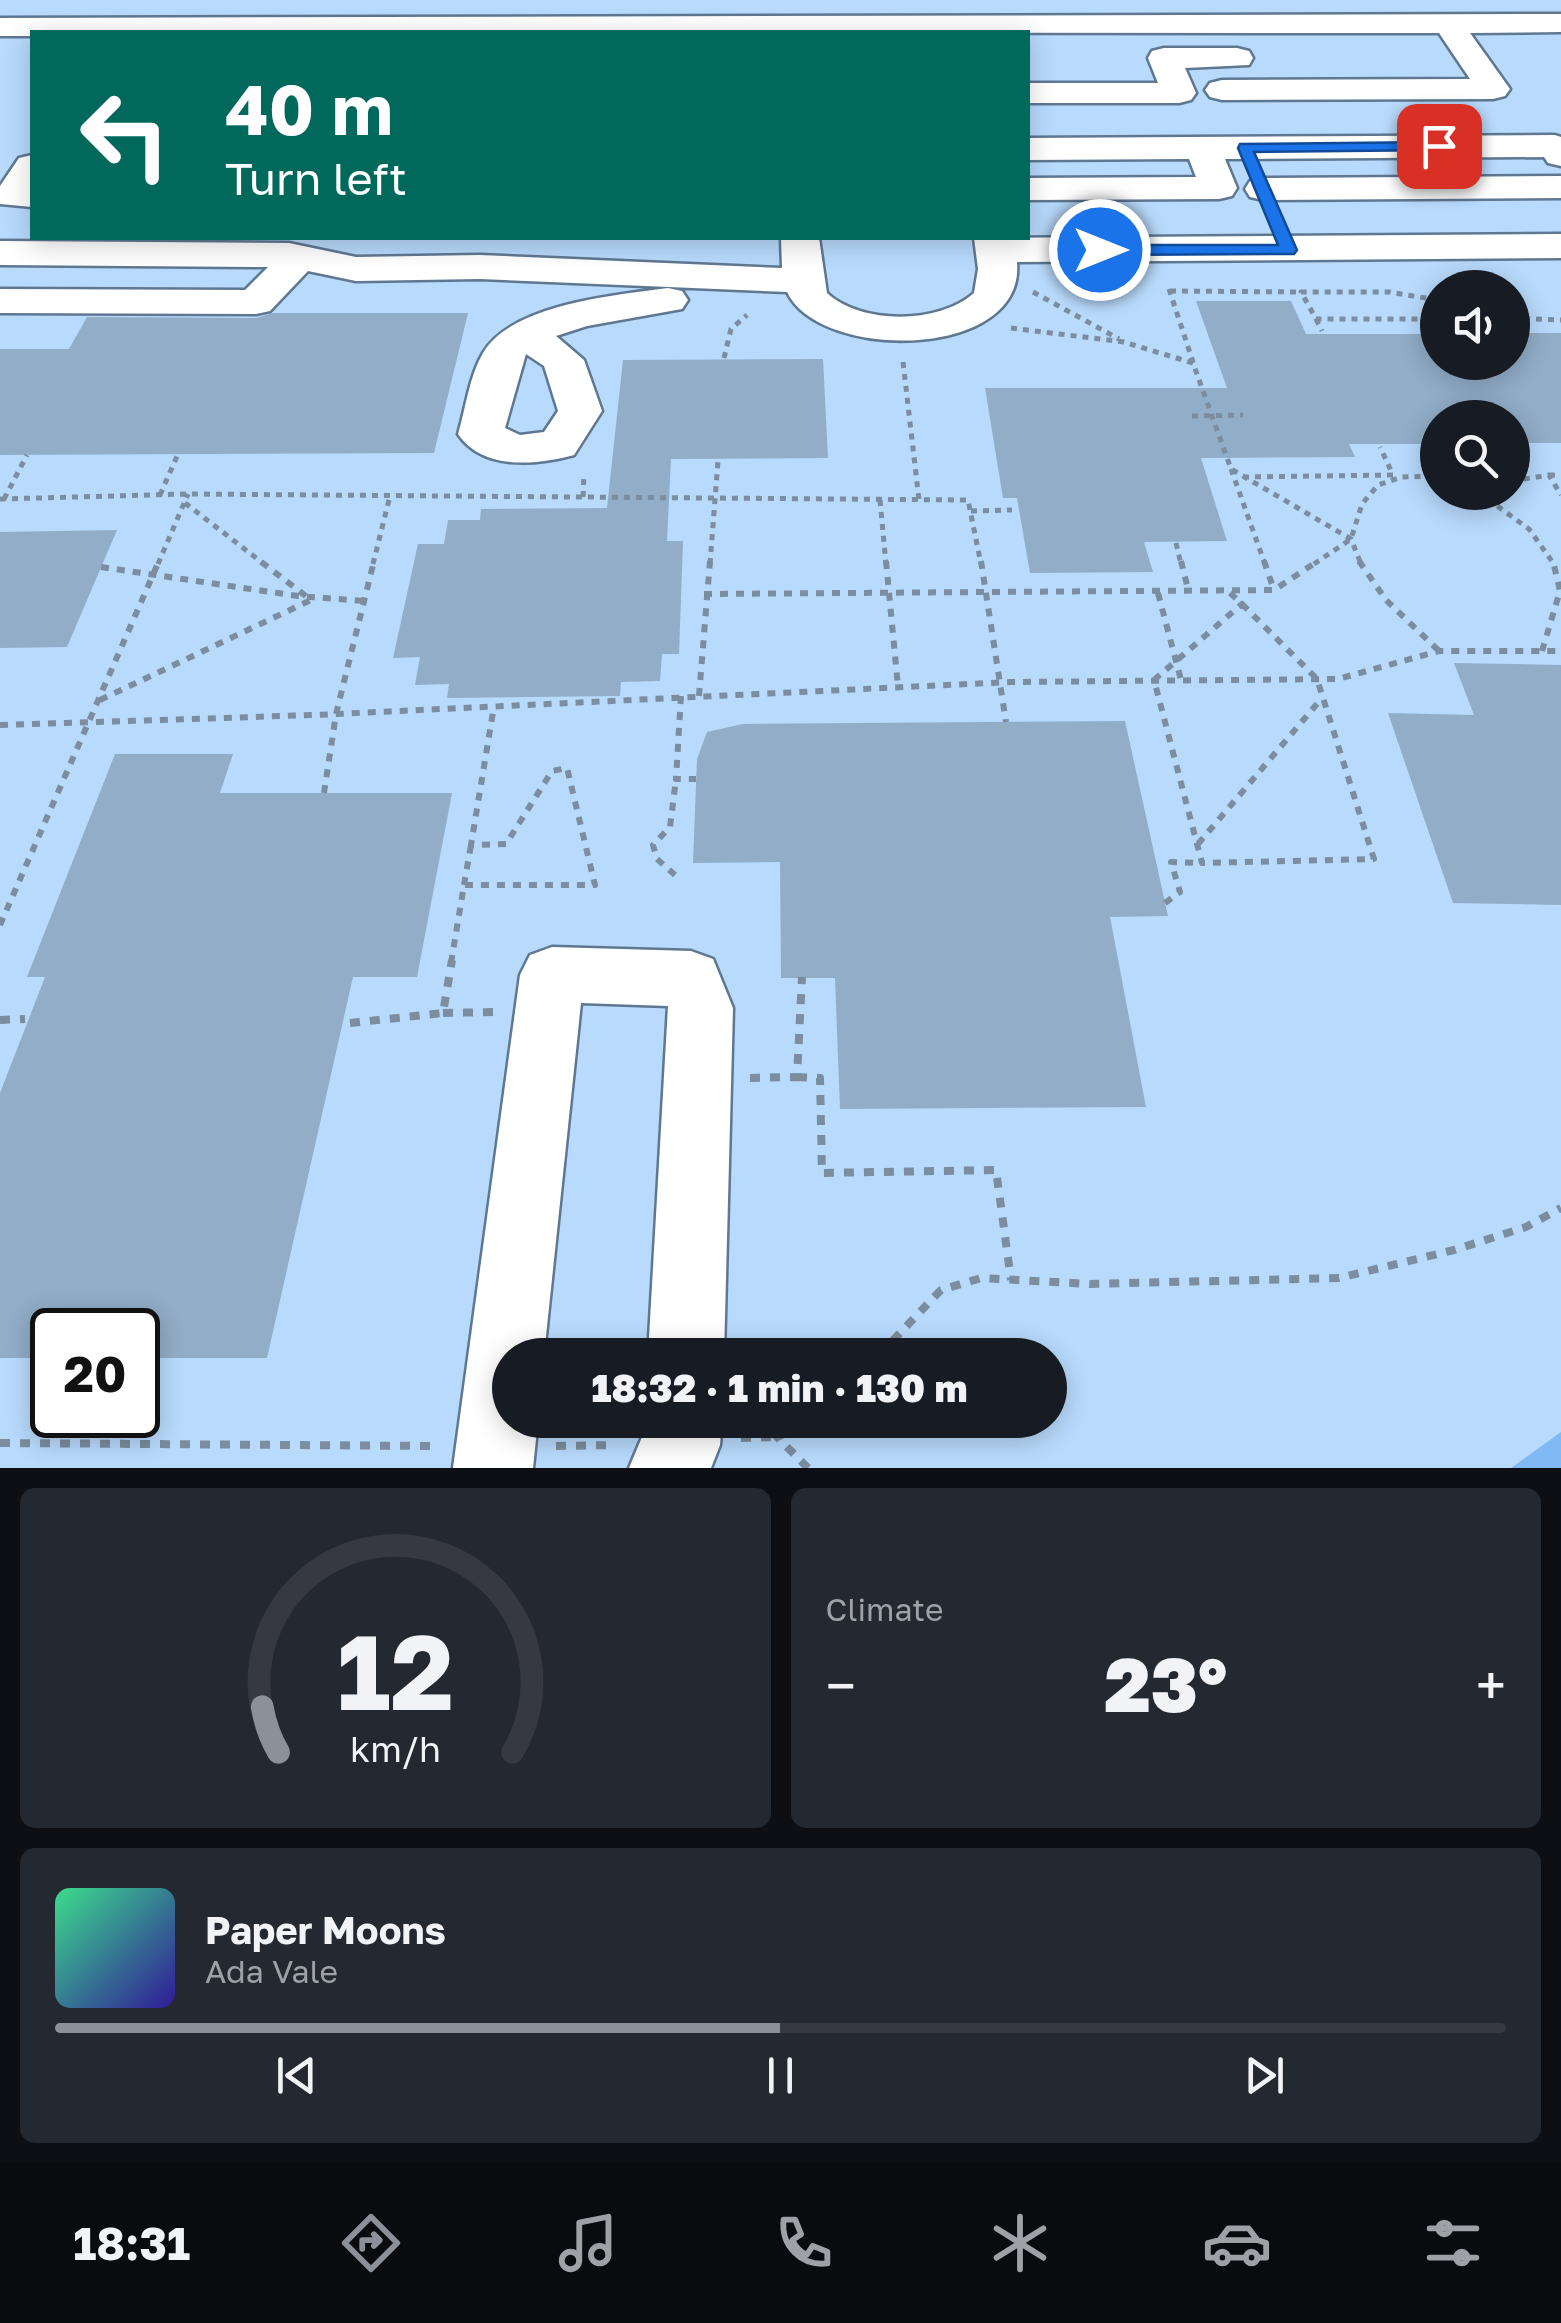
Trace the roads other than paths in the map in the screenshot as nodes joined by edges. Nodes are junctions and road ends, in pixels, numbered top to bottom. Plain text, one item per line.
1 (164, 0) edge
2 (1189, 12) edge
3 (300, 13) edge
4 (646, 13) edge
5 (129, 20) edge
6 (1448, 23) junction
7 (1561, 23) edge
8 (0, 27) edge
9 (951, 28) edge
10 (471, 29) edge
11 (793, 29) edge
12 (1433, 56) dead end
13 (1470, 56) junction
14 (1125, 58) dead end
15 (1164, 58) junction
16 (1264, 58) dead end
17 (1215, 74) junction
18 (1030, 93) edge
19 (1203, 148) junction
20 (1245, 148) junction
21 (1030, 149) edge
22 (1561, 155) edge
23 (30, 169) edge
24 (1561, 187) edge
25 (1263, 188) junction
26 (1030, 189) edge
27 (30, 196) edge
28 (800, 240) edge
29 (994, 244) edge
30 (1561, 246) edge
31 (1288, 250) junction
32 (403, 252) edge
33 (484, 252) edge
34 (0, 253) edge
35 (298, 259) junction
36 (793, 281) junction
37 (0, 302) edge
38 (526, 336) dead end
39 (508, 1338) edge
40 (687, 1338) edge

1 - 5 lane
2 - 6 lane
2 - 9 lane
2 - 17 lane
3 - 5 lane
3 - 10 lane
4 - 10 lane
4 - 11 lane
5 - 8 lane
6 - 7 lane
6 - 13 lane
9 - 11 lane
12 - 13 lane
13 - 17 lane
14 - 15 lane
15 - 17 lane
15 - 18 lane
16 - 17 lane
17 - 20 lane
19 - 20 lane
19 - 21 lane
19 - 26 lane
20 - 22 lane
20 - 25 lane
23 - 27 lane
24 - 25 lane
25 - 31 lane
28 - 36 lane
29 - 31 lane
29 - 36 lane
30 - 31 lane
32 - 33 lane
32 - 35 lane
33 - 36 lane
34 - 35 lane
35 - 37 lane
36 - 38 lane
39 - 40 lane

